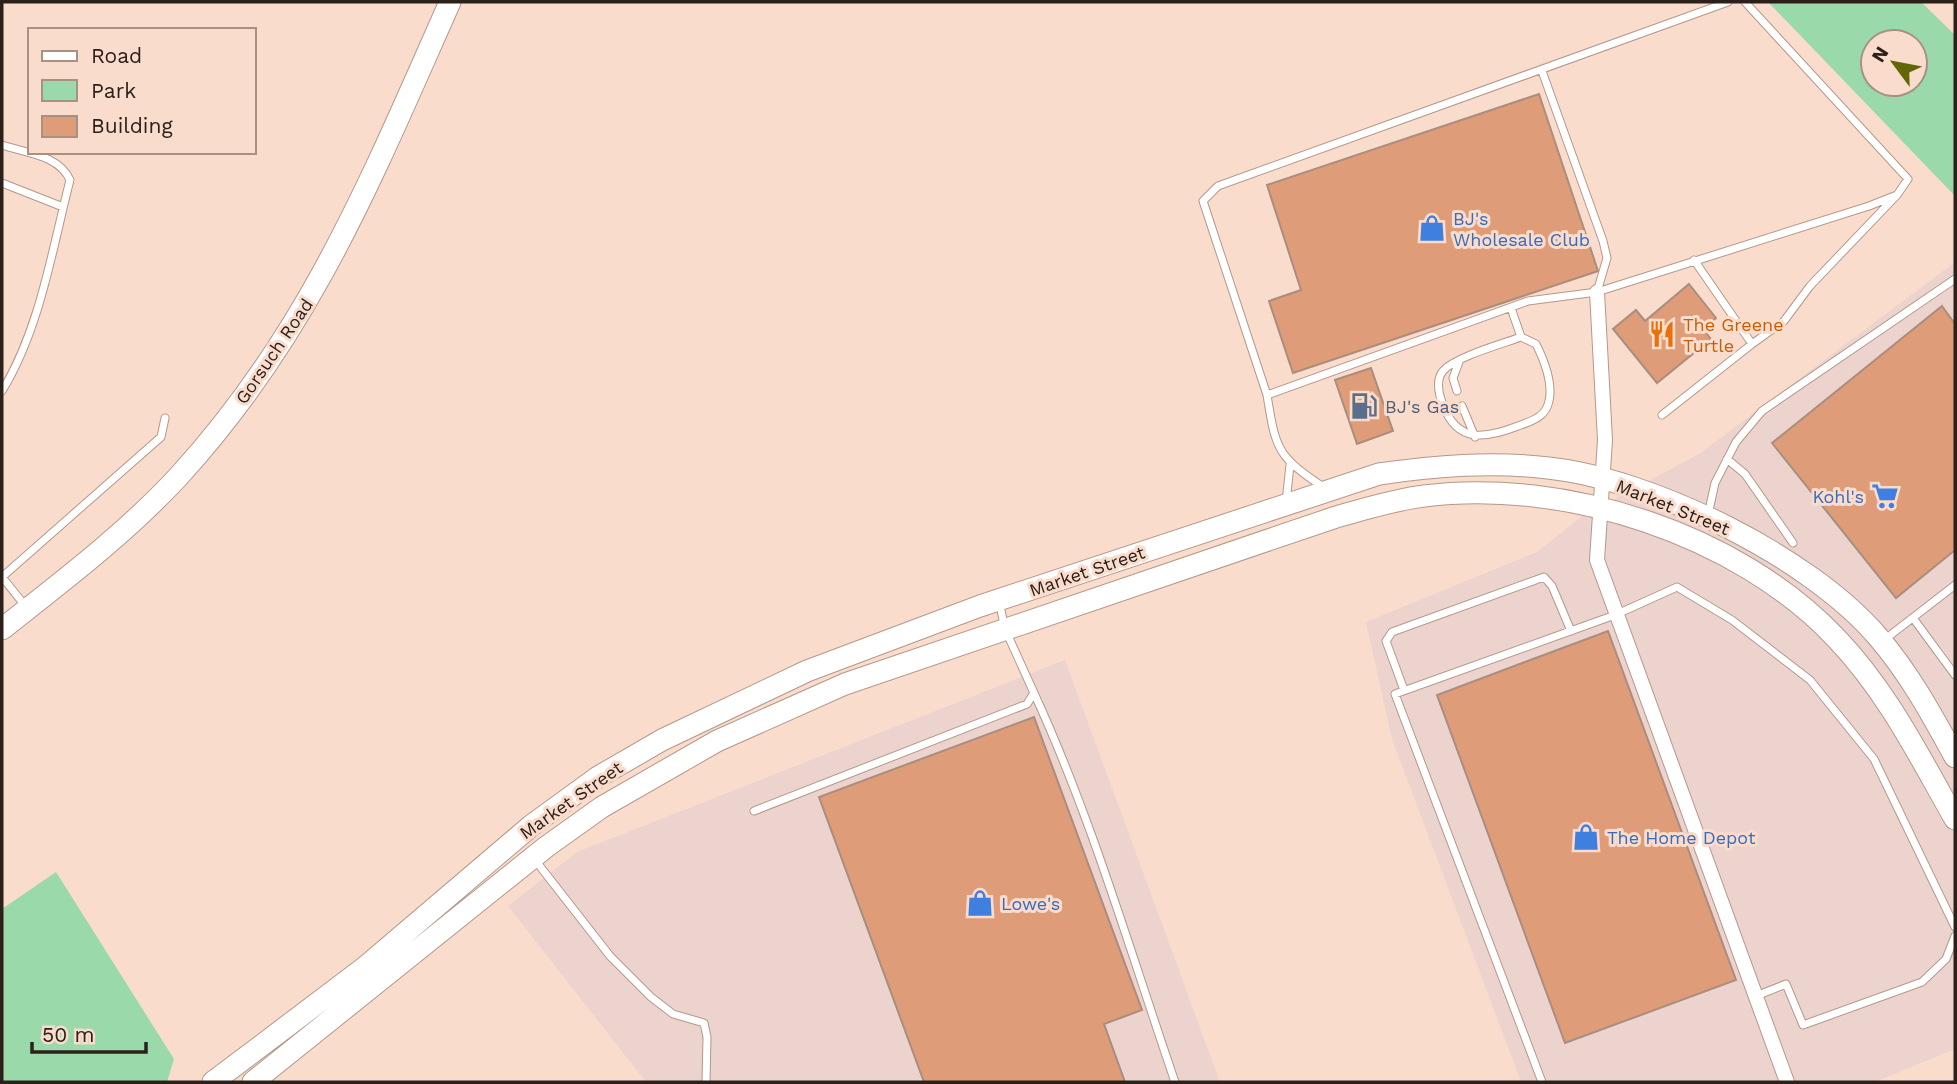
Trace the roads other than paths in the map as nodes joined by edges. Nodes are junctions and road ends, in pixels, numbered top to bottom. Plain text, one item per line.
1 (450, 2) edge
2 (1728, 2) edge
3 (1745, 2) edge
4 (1542, 71) junction
5 (2, 145) edge
6 (28, 153) edge
7 (31, 154) edge
8 (2, 183) edge
9 (1897, 195) junction
10 (64, 207) junction
11 (1694, 260) junction
12 (1955, 279) edge
13 (1597, 292) junction
14 (1511, 308) junction
15 (1521, 337) junction
16 (1752, 344) junction
17 (1459, 361) junction
18 (2, 391) edge
19 (1457, 391) dead end
20 (1267, 394) junction
21 (1462, 406) dead end
22 (1662, 415) dead end
23 (165, 418) dead end
24 (1475, 437) junction
25 (1727, 459) junction
26 (1290, 465) junction
27 (1600, 479) junction
28 (1328, 490) junction
29 (1286, 504) junction
30 (1598, 507) junction
31 (1708, 519) junction
32 (1793, 543) dead end
33 (2, 577) edge
34 (1955, 585) edge
35 (998, 600) junction
36 (27, 609) junction
37 (1615, 615) junction
38 (1913, 618) junction
39 (2, 629) edge
40 (1005, 629) junction
41 (1571, 631) junction
42 (1882, 642) junction
43 (1955, 676) edge
44 (1404, 690) junction
45 (1034, 693) junction
46 (1955, 757) edge
47 (754, 811) dead end
48 (1955, 819) edge
49 (533, 857) junction
50 (1955, 927) edge
51 (1955, 936) edge
52 (1756, 996) junction
53 (251, 1054) junction
54 (238, 1074) edge
55 (264, 1079) edge
56 (213, 1082) edge
57 (706, 1082) edge
58 (1175, 1082) edge
59 (1542, 1082) edge
60 (1787, 1082) edge

1 - 36 street, Gorsuch Road
2 - 4 lane
3 - 9 lane
4 - 13 lane
4 - 20 lane
5 - 6 lane
7 - 10 lane
8 - 10 lane
9 - 11 lane
9 - 16 lane
10 - 18 lane
11 - 13 lane
11 - 16 lane
12 - 25 lane
13 - 14 lane
13 - 27 street
14 - 15 lane
14 - 20 lane
15 - 17 lane
15 - 24 lane
16 - 22 lane
17 - 19 lane
17 - 24 lane
20 - 26 lane
21 - 24 lane
23 - 33 lane
25 - 31 lane
25 - 32 lane
26 - 28 lane
26 - 29 lane
27 - 28 street, Market Street
27 - 30 street
27 - 31 street, Market Street
28 - 29 street, Market Street
29 - 35 street, Market Street
30 - 37 street
30 - 40 street, Market Street
30 - 48 street, Market Street
31 - 42 street, Market Street
33 - 36 lane
34 - 38 lane
35 - 40 lane
35 - 53 street, Market Street
36 - 39 street, Gorsuch Road
37 - 41 lane
37 - 50 lane
37 - 52 street
38 - 42 lane
38 - 43 lane
40 - 45 lane
40 - 49 street, Market Street
41 - 44 lane
41 - 44 lane
42 - 46 street, Market Street
44 - 59 lane
45 - 47 lane
45 - 58 lane
49 - 55 street, Market Street
49 - 57 lane
51 - 52 lane
52 - 60 street
53 - 54 street, Market Street
53 - 55 street
54 - 56 street, Market Street

